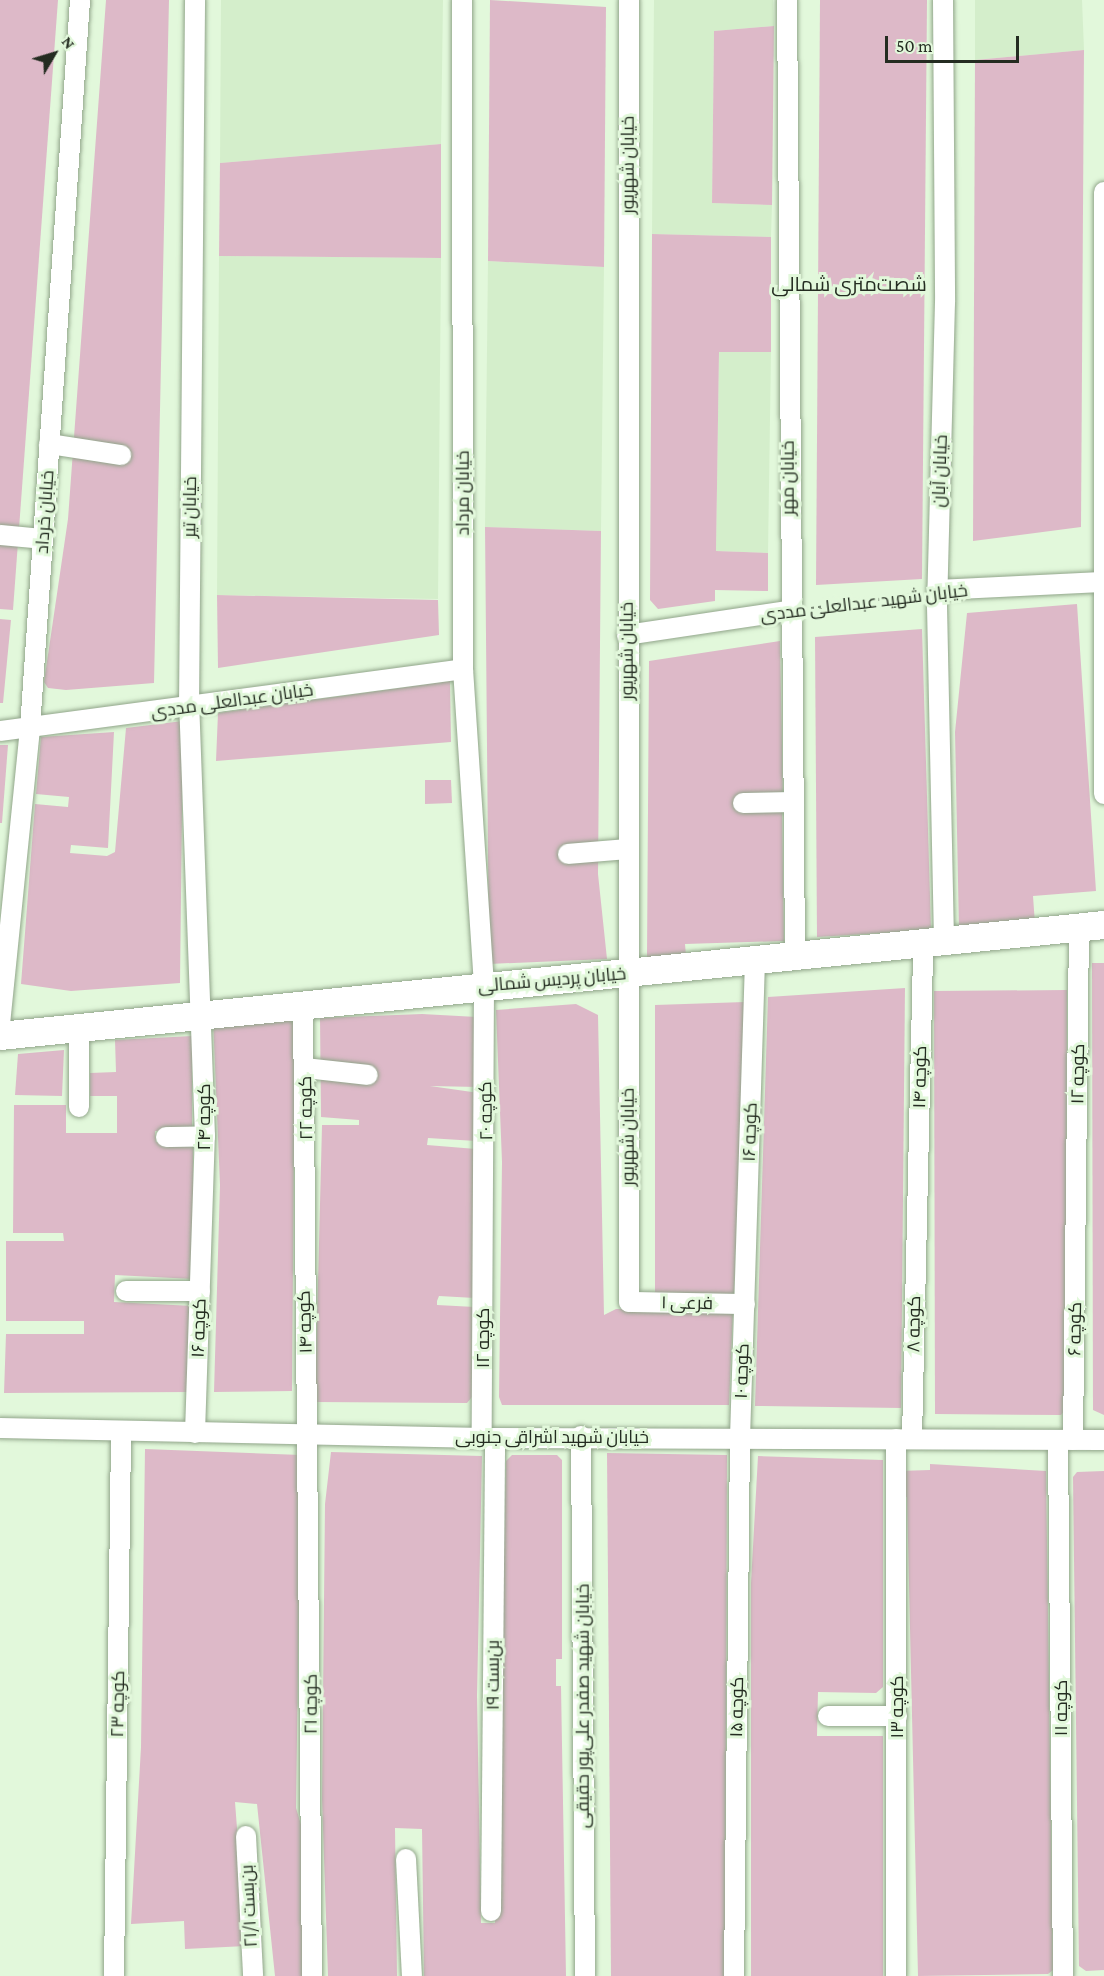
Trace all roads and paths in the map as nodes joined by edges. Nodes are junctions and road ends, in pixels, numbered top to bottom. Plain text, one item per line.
1 (80, 0) edge
2 (195, 0) edge
3 (462, 0) edge
4 (628, 0) edge
5 (787, 0) edge
6 (943, 0) edge
7 (1104, 192) edge
8 (50, 444) junction
9 (121, 455) dead end
10 (0, 534) edge
11 (43, 538) junction
12 (1102, 582) junction
13 (937, 591) junction
14 (788, 611) junction
15 (627, 635) junction
16 (463, 669) junction
17 (189, 707) junction
18 (30, 728) junction
19 (0, 731) edge
20 (1104, 794) edge
21 (794, 802) junction
22 (743, 803) dead end
23 (627, 849) junction
24 (568, 854) dead end
25 (1092, 928) edge
26 (934, 943) junction
27 (795, 956) junction
28 (755, 960) junction
29 (626, 974) junction
30 (484, 985) junction
31 (303, 1004) junction
32 (203, 1013) junction
33 (0, 1024) edge
34 (80, 1028) junction
35 (0, 1036) edge
36 (305, 1068) junction
37 (368, 1075) dead end
38 (79, 1107) dead end
39 (205, 1136) junction
40 (166, 1137) dead end
41 (917, 1210) joint
42 (308, 1212) joint
43 (1076, 1218) joint
44 (203, 1222) joint
45 (484, 1238) joint
46 (200, 1291) junction
47 (126, 1292) dead end
48 (629, 1302) joint
49 (745, 1304) junction
50 (0, 1428) edge
51 (121, 1432) junction
52 (309, 1432) junction
53 (195, 1433) junction
54 (581, 1436) junction
55 (488, 1438) junction
56 (740, 1438) junction
57 (904, 1439) junction
58 (1066, 1440) junction
59 (1104, 1440) edge
60 (828, 1716) dead end
61 (897, 1716) junction
62 (246, 1836) dead end
63 (406, 1859) dead end
64 (491, 1911) dead end
65 (114, 1976) edge
66 (253, 1976) edge
67 (312, 1976) edge
68 (412, 1976) edge
69 (585, 1976) edge
70 (734, 1976) edge
71 (896, 1976) edge
72 (1063, 1976) edge

1 - 8 street, خیابان خرداد
2 - 17 street, خیابان تیر
3 - 16 street, خیابان مرداد
4 - 15 street, خیابان شهریور
5 - 14 street, خیابان مهر
6 - 13 street, خیابان آبان
7 - 12 street
8 - 9 street
8 - 11 street, خیابان خرداد
10 - 11 street
11 - 18 street, خیابان خرداد
12 - 13 street, خیابان شهید عبدالعلی مددی
12 - 20 street
13 - 14 path, خیابان شهید عبدالعلی مددی
13 - 26 street, خیابان آبان
14 - 15 street, خیابان شهید عبدالعلی مددی
14 - 21 street, خیابان مهر
15 - 23 street, خیابان شهریور
16 - 17 street, خیابان عبدالعلی مددی
16 - 30 street, خیابان مرداد
17 - 18 street, خیابان عبدالعلی مددی
17 - 32 street, خیابان تیر
18 - 19 street, خیابان عبدالعلی مددی
18 - 33 street, خیابان خرداد
21 - 22 street
21 - 27 street, خیابان مهر
23 - 24 street
23 - 29 street, خیابان شهریور
25 - 26 street, خیابان پردیس شمالی
25 - 43 street, کوچه ۱۲
26 - 27 street, خیابان پردیس شمالی
26 - 41 street, کوچه ۱۴
27 - 28 street, خیابان پردیس شمالی
28 - 29 street, خیابان پردیس شمالی
28 - 49 street, کوچه ۱۶
29 - 30 street, خیابان پردیس شمالی
29 - 48 street, خیابان شهریور
30 - 31 street, خیابان پردیس شمالی
30 - 45 street, کوچه ۲۰
31 - 32 street, خیابان پردیس شمالی
31 - 36 street, کوچه ۲۲
32 - 34 street, خیابان پردیس شمالی
32 - 39 street, کوچه ۲۴
34 - 35 street, خیابان پردیس شمالی
34 - 38 street
36 - 37 street
36 - 42 street, کوچه ۲۲
39 - 40 street
39 - 44 street, کوچه ۲۴
41 - 57 street, کوچه ۸
42 - 52 street, کوچه ۱۴
43 - 58 street, کوچه ۶
44 - 46 street, کوچه ۱۶
45 - 55 street, کوچه ۱۲
46 - 47 street
46 - 53 street, کوچه ۱۶
48 - 49 street, فرعی ۱
49 - 56 street, کوچه ۱۰
50 - 51 street, خیابان شهید اشراقی جنوبی
51 - 53 street, خیابان شهید اشراقی جنوبی
51 - 65 street, کوچه ۲۳
52 - 53 street, خیابان شهید اشراقی جنوبی
52 - 55 street, خیابان شهید اشراقی جنوبی
52 - 67 street, کوچه ۲۱
54 - 55 street, خیابان شهید اشراقی جنوبی
54 - 56 street, خیابان شهید اشراقی جنوبی
54 - 69 street, خیابان شهید صفدر علی‌پور حقیقی
55 - 64 street, بن‌بست ۱۹
56 - 57 street, خیابان شهید اشراقی جنوبی
56 - 70 street, کوچه ۱۵
57 - 58 street, خیابان شهید اشراقی جنوبی
57 - 61 street, کوچه ۱۳
58 - 59 street, خیابان شهید اشراقی جنوبی
58 - 72 street, کوچه ۱۱
60 - 61 street
61 - 71 street, کوچه ۱۳
62 - 66 street, بن‌بست ۲۱/۱
63 - 68 street

